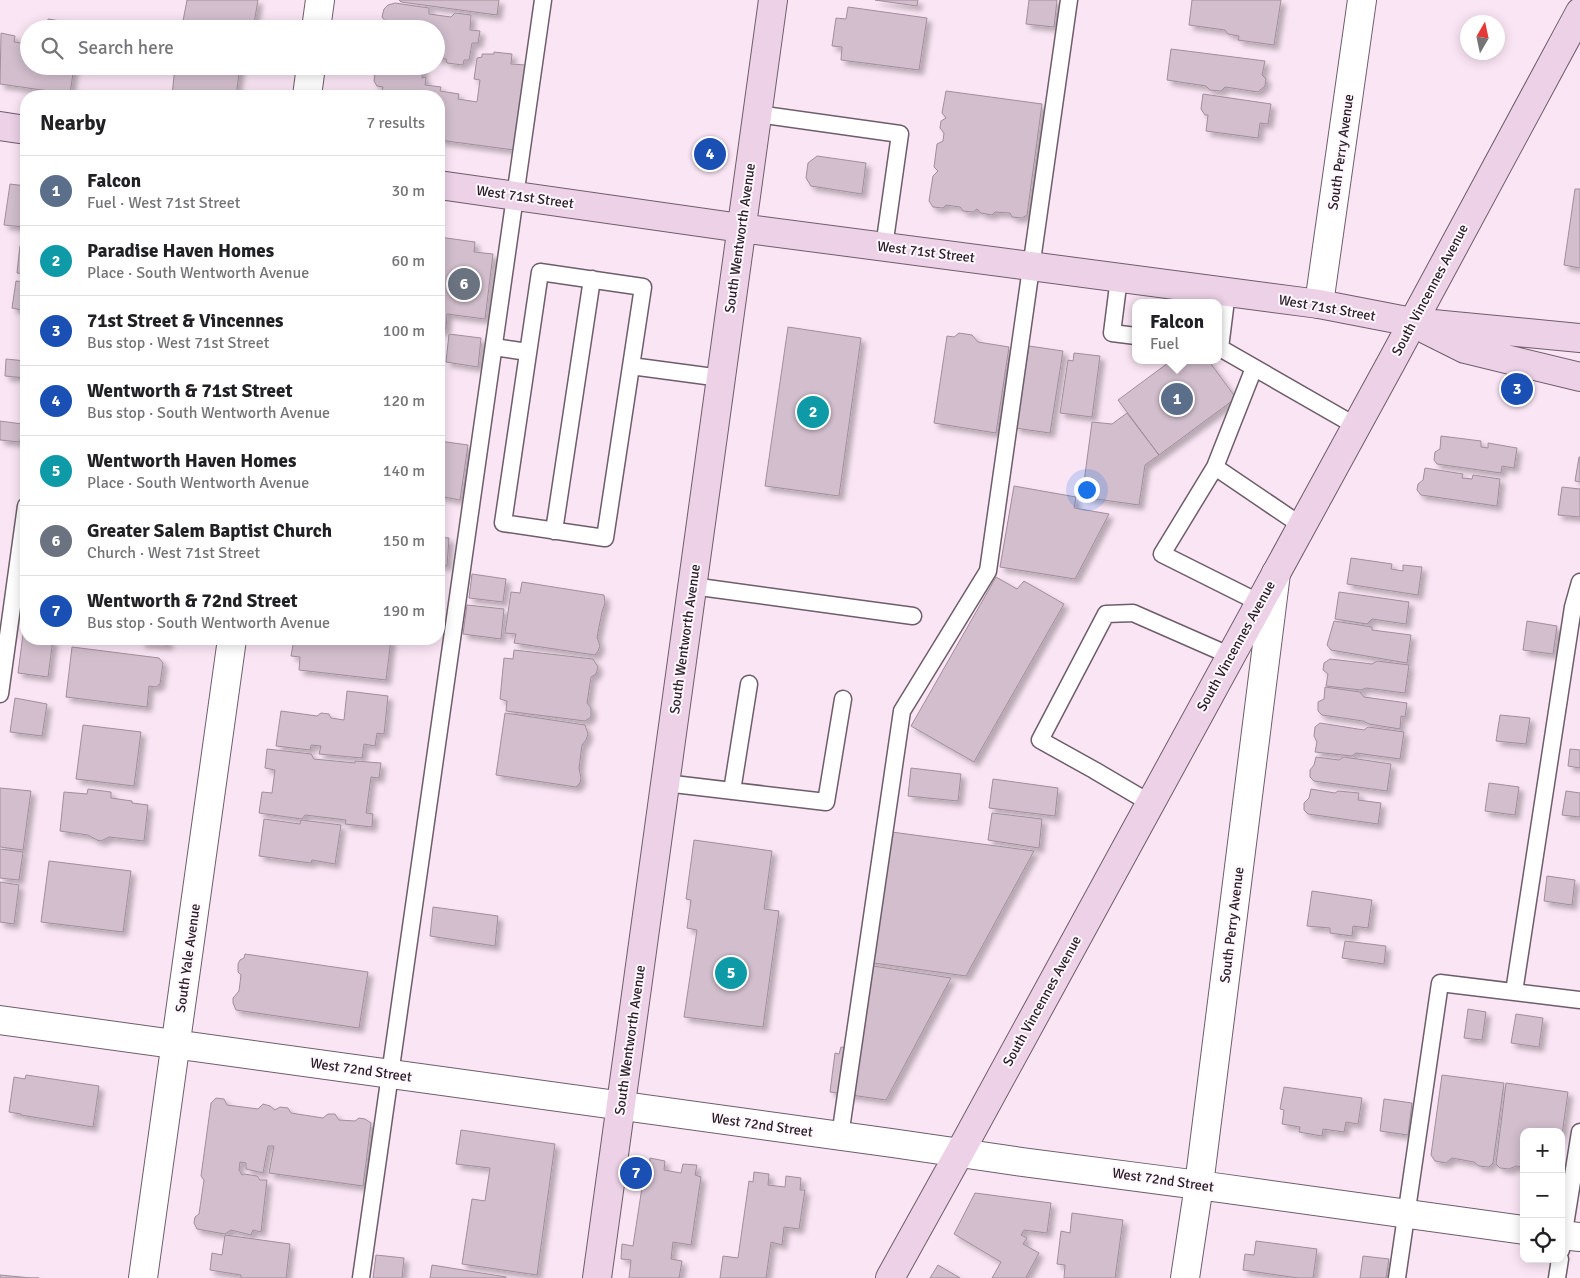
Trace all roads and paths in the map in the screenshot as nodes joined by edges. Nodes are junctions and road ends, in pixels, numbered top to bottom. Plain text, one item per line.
1 (320, 0) edge
2 (543, 0) edge
3 (773, 0) edge
4 (1069, 0) edge
5 (1362, 0) edge
6 (1580, 13) edge
7 (317, 20) edge
8 (310, 75) edge
9 (308, 90) edge
10 (757, 114) junction
11 (0, 126) edge
12 (20, 129) edge
13 (445, 186) edge
14 (515, 196) junction
15 (741, 228) junction
16 (884, 247) junction
17 (1031, 266) junction
18 (1119, 278) junction
19 (592, 279) junction
20 (1228, 292) junction
21 (1319, 304) junction
22 (1412, 322) junction
23 (1222, 329) edge
24 (1132, 336) edge
25 (1580, 338) edge
26 (494, 347) junction
27 (1222, 350) edge
28 (528, 352) junction
29 (631, 366) junction
30 (1254, 368) junction
31 (1580, 377) edge
32 (721, 378) junction
33 (1356, 426) junction
34 (1215, 467) junction
35 (1302, 526) junction
36 (554, 531) junction
37 (20, 549) edge
38 (1276, 572) junction
39 (1580, 582) edge
40 (692, 586) junction
41 (1260, 603) junction
42 (913, 616) dead end
43 (231, 645) edge
44 (1231, 656) junction
45 (749, 684) dead end
46 (0, 694) edge
47 (843, 698) dead end
48 (665, 783) junction
49 (732, 791) junction
50 (1150, 803) junction
51 (1514, 992) junction
52 (1580, 1000) edge
53 (0, 1020) edge
54 (176, 1044) junction
55 (390, 1074) junction
56 (621, 1106) junction
57 (1580, 1132) edge
58 (840, 1136) junction
59 (960, 1152) junction
60 (1199, 1185) junction
61 (1406, 1213) junction
62 (1520, 1229) edge
63 (1565, 1243) edge
64 (1560, 1263) edge
65 (143, 1278) edge
66 (361, 1278) edge
67 (597, 1278) edge
68 (890, 1278) edge
69 (1185, 1278) edge
70 (1397, 1278) edge
71 (1557, 1278) edge

1 - 7 street
2 - 14 lane
3 - 10 main road, South Wentworth Avenue
4 - 17 lane
5 - 21 street, South Perry Avenue
6 - 22 main road, South Vincennes Avenue
8 - 9 street
10 - 15 main road, South Wentworth Avenue
10 - 16 lane
11 - 12 main road
13 - 14 main road, West 71st Street
14 - 15 main road, West 71st Street
14 - 26 lane
15 - 16 main road, West 71st Street
15 - 32 main road, South Wentworth Avenue
16 - 17 main road, West 71st Street
17 - 18 main road, West 71st Street
17 - 58 lane
18 - 20 main road, West 71st Street
18 - 24 lane
19 - 28 lane
19 - 29 lane
19 - 36 lane
20 - 21 main road, West 71st Street
20 - 23 lane
21 - 22 main road, West 71st Street
22 - 25 main road, West 71st Street
22 - 31 main road, West 71st Street
22 - 33 main road, South Vincennes Avenue
26 - 28 lane
26 - 55 lane
27 - 30 lane
28 - 36 lane
29 - 32 lane
29 - 36 lane
30 - 33 lane
30 - 34 lane
32 - 40 main road, South Wentworth Avenue
33 - 35 main road, South Vincennes Avenue
34 - 35 lane
34 - 41 lane
35 - 38 main road, South Vincennes Avenue
37 - 46 lane
38 - 41 main road, South Vincennes Avenue
38 - 60 street, South Perry Avenue
39 - 51 lane
40 - 42 lane
40 - 48 main road, South Wentworth Avenue
41 - 44 main road, South Vincennes Avenue
43 - 54 street, South Yale Avenue
44 - 50 main road, South Vincennes Avenue
44 - 50 lane
45 - 49 lane
47 - 49 lane
48 - 49 lane
48 - 56 main road, South Wentworth Avenue
50 - 59 main road, South Vincennes Avenue
51 - 52 lane
51 - 61 lane
53 - 54 street, West 72nd Street
54 - 55 street, West 72nd Street
54 - 65 street, South Yale Avenue
55 - 56 street, West 72nd Street
55 - 66 lane
56 - 58 street, West 72nd Street
56 - 67 main road, South Wentworth Avenue
57 - 63 lane
58 - 59 street, West 72nd Street
59 - 60 street, West 72nd Street
59 - 68 main road, South Vincennes Avenue
60 - 61 street, West 72nd Street
60 - 69 street, South Perry Avenue
61 - 62 street, West 72nd Street
61 - 70 lane
64 - 71 lane

